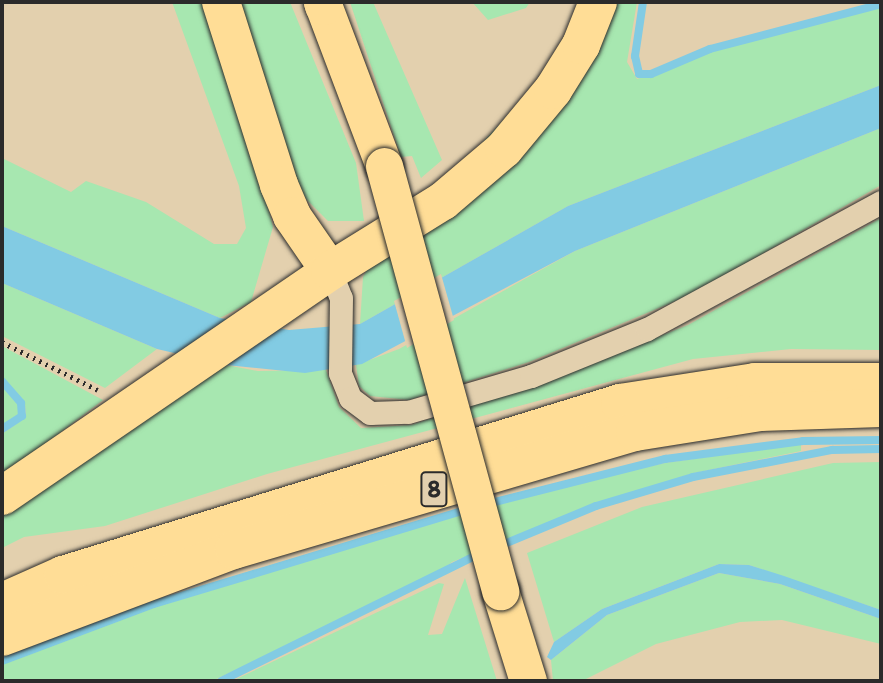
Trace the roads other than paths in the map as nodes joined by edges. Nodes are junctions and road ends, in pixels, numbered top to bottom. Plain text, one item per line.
1 (221, 2) edge
2 (598, 2) edge
3 (323, 3) edge
4 (881, 202) edge
5 (330, 271) junction
6 (881, 382) edge
7 (881, 408) edge
8 (2, 496) edge
9 (2, 602) edge
10 (2, 637) edge
11 (528, 681) edge

1 - 5 highway
2 - 5 highway
3 - 11 main road, bridge
4 - 5 street
5 - 8 highway
6 - 9 highway, 8
7 - 10 highway, 8

